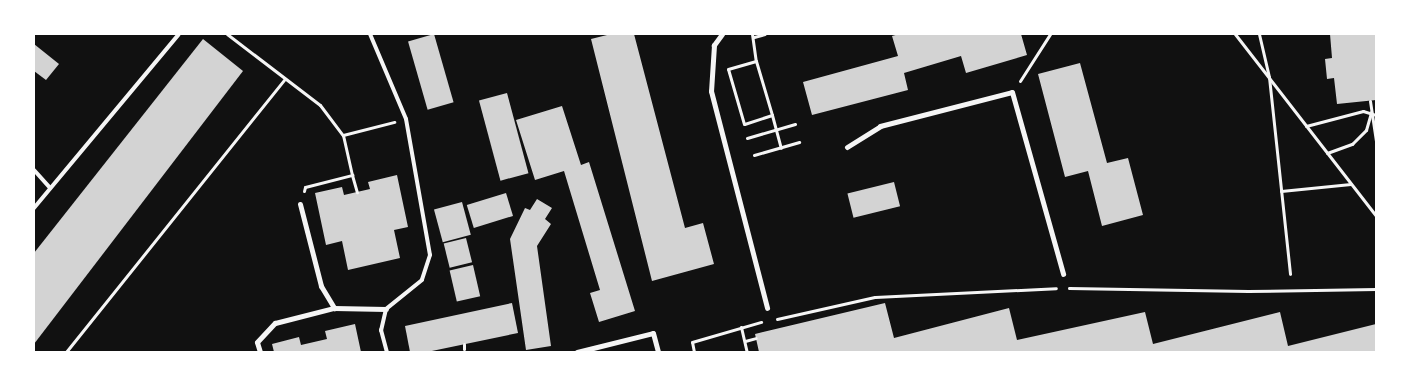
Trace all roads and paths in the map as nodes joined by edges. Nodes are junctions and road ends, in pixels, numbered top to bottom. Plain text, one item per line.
1 (179, 34) edge
2 (227, 34) edge
3 (370, 34) edge
4 (722, 34) edge
5 (765, 34) edge
6 (1050, 34) edge
7 (1235, 34) edge
8 (1258, 34) edge
9 (753, 35) edge
10 (756, 61) junction
11 (1269, 77) junction
12 (285, 79) junction
13 (1012, 92) junction
14 (1370, 101) dead end
15 (1371, 112) junction
16 (772, 115) junction
17 (1376, 115) edge
18 (406, 119) junction
19 (795, 124) dead end
20 (1306, 126) junction
21 (776, 129) junction
22 (343, 135) junction
23 (747, 138) dead end
24 (1376, 141) edge
25 (799, 142) dead end
26 (847, 147) dead end
27 (781, 148) junction
28 (1327, 153) junction
29 (754, 155) dead end
30 (34, 170) edge
31 (352, 175) junction
32 (1351, 184) junction
33 (50, 188) junction
34 (1281, 190) junction
35 (357, 192) dead end
36 (300, 204) joint
37 (34, 208) edge
38 (1376, 216) edge
39 (1063, 274) dead end
40 (1290, 274) dead end
41 (1376, 288) edge
42 (334, 308) junction
43 (766, 308) dead end
44 (386, 309) junction
45 (741, 327) junction
46 (756, 338) dead end
47 (745, 342) junction
48 (66, 352) edge
49 (260, 352) edge
50 (387, 352) edge
51 (577, 352) edge
52 (658, 352) edge
53 (694, 352) edge
54 (748, 352) edge

1 - 33 lane
2 - 12 path
3 - 18 lane
4 - 43 street
5 - 9 path
6 - 13 path
7 - 11 path
8 - 11 path
9 - 10 path
10 - 16 path
10 - 16 path
11 - 20 path
11 - 34 path
12 - 22 path
12 - 48 path
13 - 26 street
13 - 39 street
14 - 15 path
15 - 17 path
15 - 20 path
15 - 24 path
15 - 28 path
16 - 21 path
18 - 22 path
18 - 44 lane
19 - 21 path
20 - 28 path
21 - 23 path
21 - 27 path
22 - 31 path
25 - 27 path
27 - 29 path
28 - 32 path
30 - 33 lane
31 - 35 path
31 - 36 path
32 - 34 path
32 - 38 path
33 - 37 lane
34 - 40 path
36 - 42 street
41 - 45 path
42 - 44 street
42 - 49 street
44 - 50 lane
45 - 47 path
45 - 53 path
46 - 47 path
47 - 54 path
51 - 52 street

